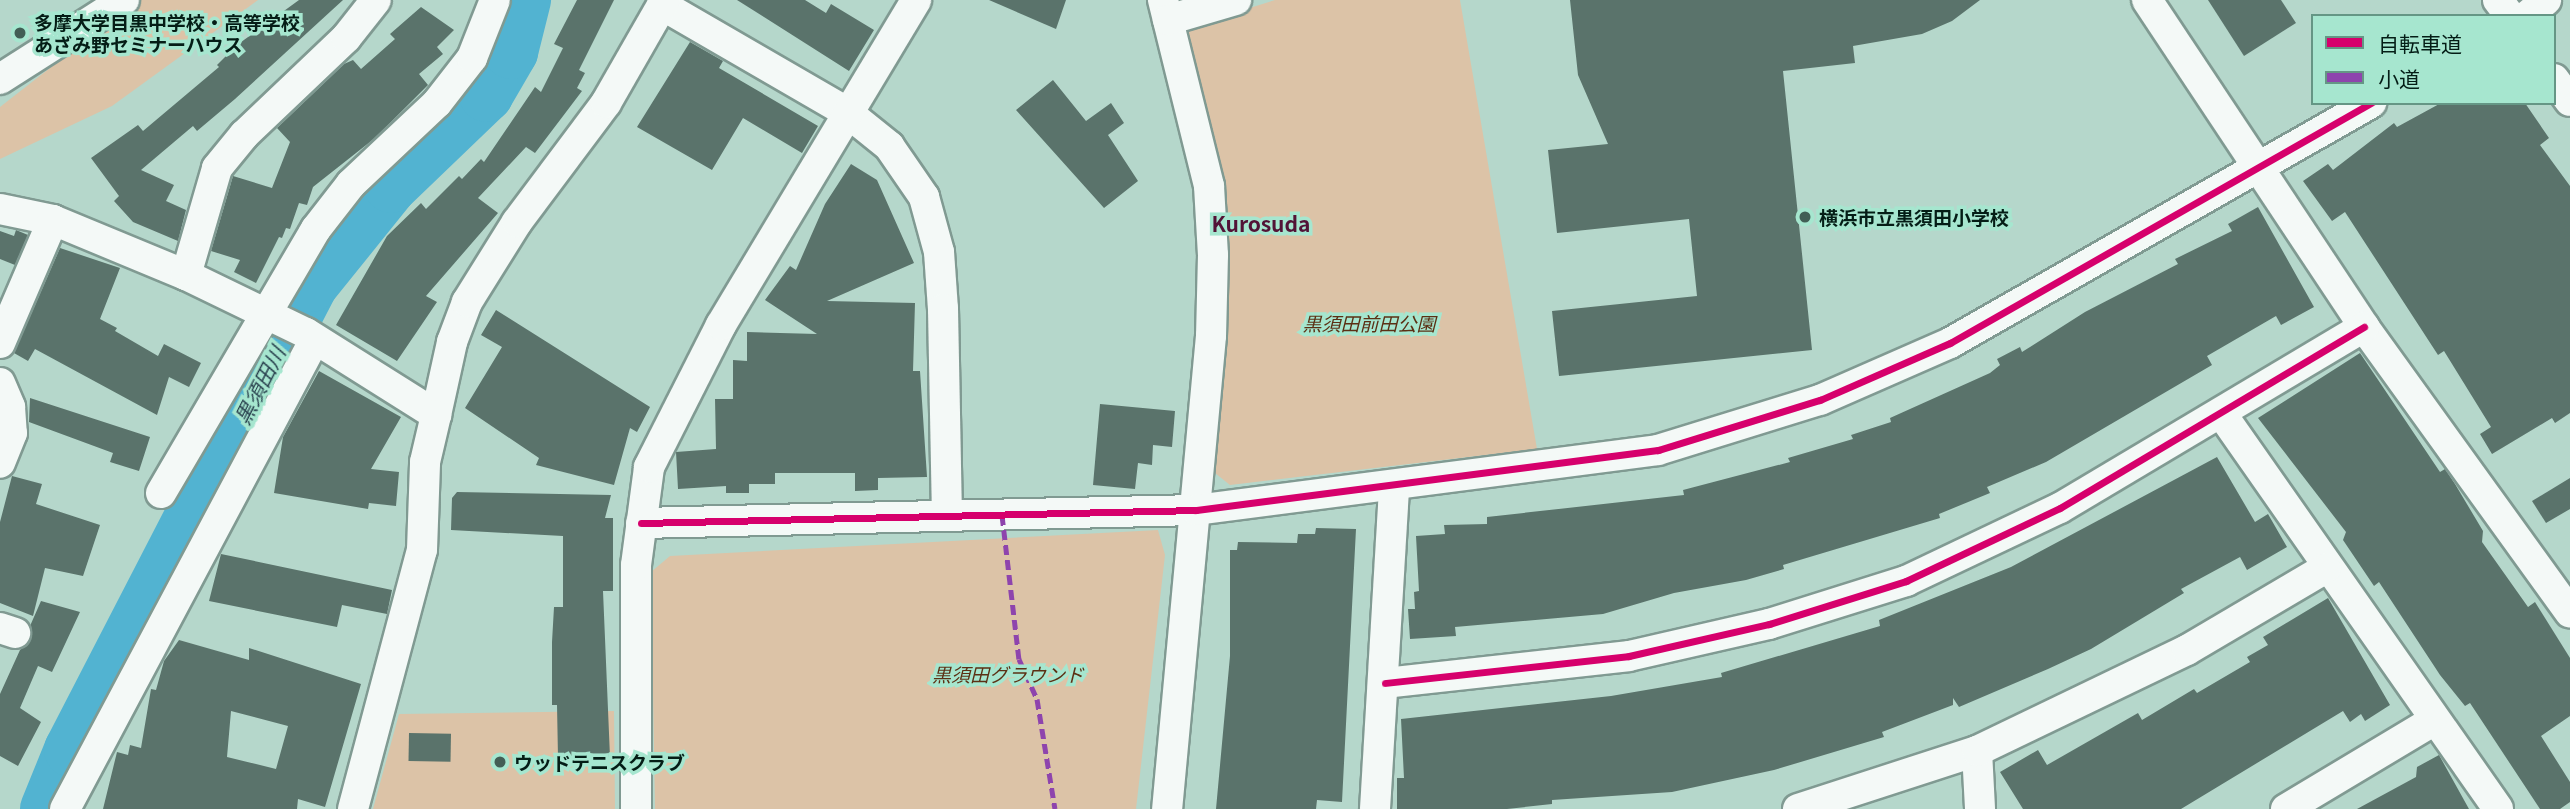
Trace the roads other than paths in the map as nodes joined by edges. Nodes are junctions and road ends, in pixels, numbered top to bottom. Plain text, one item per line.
1 (124, 0) edge
2 (376, 0) edge
3 (495, 0) edge
4 (916, 0) edge
5 (1236, 0) edge
6 (2147, 0) edge
7 (2546, 0) edge
8 (664, 2) edge
9 (1165, 10) edge
10 (2529, 14) edge
11 (0, 79) edge
12 (2556, 82) edge
13 (2570, 101) edge
14 (2367, 105) edge
15 (848, 113) junction
16 (2255, 166) junction
17 (0, 209) edge
18 (54, 220) junction
19 (186, 275) junction
20 (266, 313) junction
21 (2364, 327) junction
22 (311, 336) junction
23 (0, 343) edge
24 (0, 383) edge
25 (2221, 412) junction
26 (436, 415) junction
27 (0, 463) edge
28 (1394, 486) junction
29 (160, 493) dead end
30 (1196, 510) junction
31 (947, 514) junction
32 (641, 523) junction
33 (2326, 568) junction
34 (2570, 613) edge
35 (1385, 683) junction
36 (2433, 721) junction
37 (1977, 751) junction
38 (65, 809) edge
39 (353, 809) edge
40 (636, 809) edge
41 (1167, 809) edge
42 (1375, 809) edge
43 (1798, 809) edge
44 (1980, 809) edge
45 (2286, 809) edge
46 (2498, 809) edge

1 - 11 street
2 - 19 street
3 - 20 street
4 - 15 street
5 - 9 street
6 - 16 street
7 - 10 street
8 - 15 street
8 - 26 street
9 - 30 street
12 - 13 street
14 - 16 street
15 - 31 street
15 - 32 street
16 - 21 street
16 - 28 street
17 - 18 street
18 - 19 street
18 - 23 street
19 - 20 street
20 - 22 street
20 - 29 street
21 - 25 street
21 - 34 street
22 - 26 street
22 - 38 street
24 - 27 street
25 - 33 street
25 - 35 street
26 - 39 street
28 - 30 street
28 - 35 street
30 - 31 street
30 - 41 street
31 - 32 street
32 - 40 street
33 - 36 street
33 - 37 street
35 - 42 street
36 - 45 street
36 - 46 street
37 - 43 street
37 - 44 street

